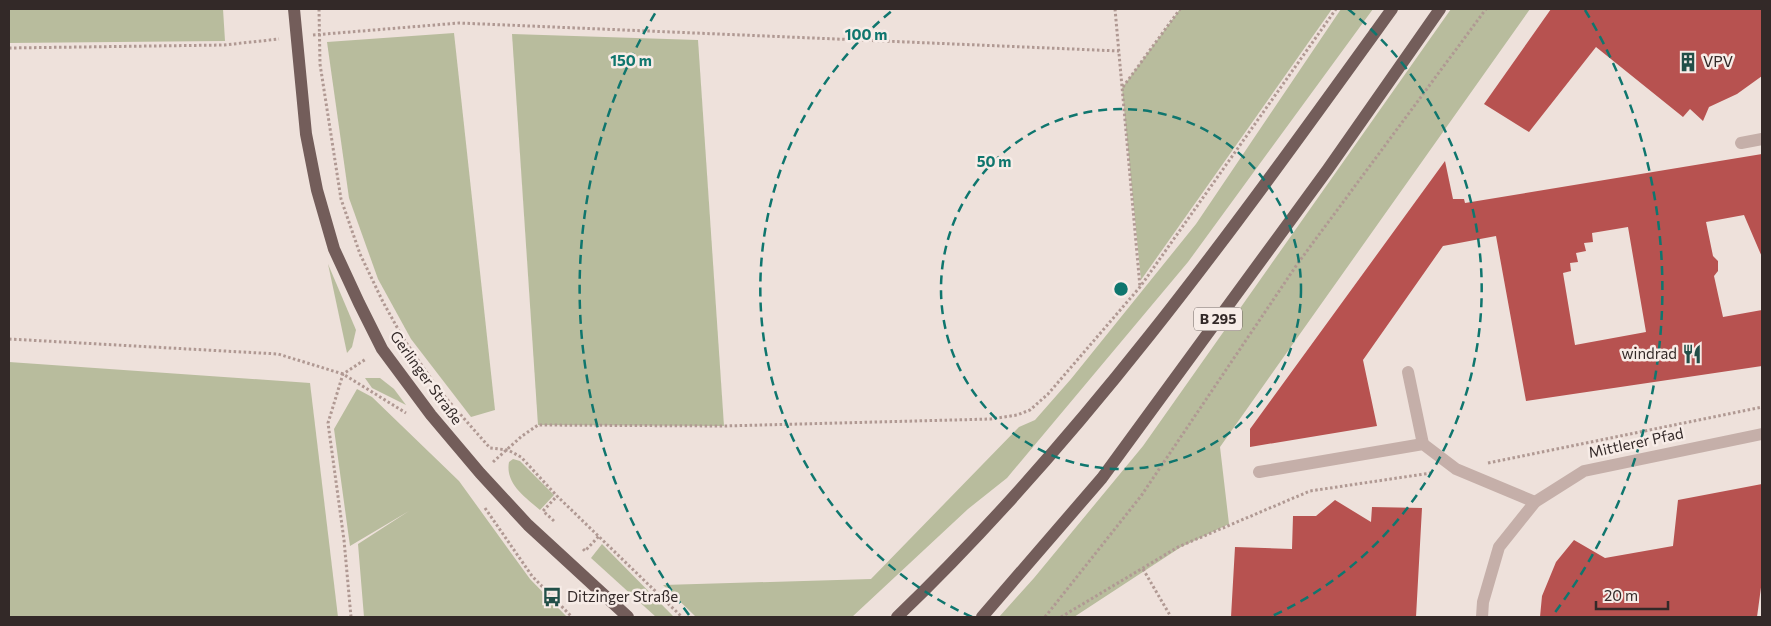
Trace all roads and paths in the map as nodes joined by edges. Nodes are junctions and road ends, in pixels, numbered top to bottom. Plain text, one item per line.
1 (294, 9) edge
2 (318, 9) edge
3 (1115, 9) edge
4 (1180, 9) edge
5 (1336, 9) edge
6 (1392, 9) edge
7 (1440, 9) edge
8 (1486, 9) edge
9 (320, 34) junction
10 (296, 37) junction
11 (9, 48) edge
12 (1119, 51) junction
13 (1122, 88) junction
14 (1762, 140) edge
15 (1741, 143) dead end
16 (1140, 287) junction
17 (9, 339) edge
18 (382, 349) junction
19 (1408, 372) dead end
20 (343, 374) junction
21 (1762, 408) edge
22 (408, 415) dead end
23 (1762, 434) edge
24 (1423, 444) junction
25 (508, 450) junction
26 (1456, 469) junction
27 (1259, 472) dead end
28 (480, 473) junction
29 (558, 496) junction
30 (1535, 502) junction
31 (481, 503) dead end
32 (557, 524) dead end
33 (599, 536) junction
34 (578, 544) dead end
35 (1143, 569) junction
36 (351, 617) edge
37 (572, 617) edge
38 (628, 617) edge
39 (682, 617) edge
40 (897, 617) edge
41 (982, 617) edge
42 (1045, 617) edge
43 (1061, 617) edge
44 (1171, 617) edge
45 (1482, 617) edge

1 - 10 main road, Gerlinger Straße
2 - 9 path
3 - 12 path
4 - 13 path
5 - 16 path
6 - 40 main road, B 295
7 - 41 main road, B 295
8 - 42 path
9 - 10 path
9 - 12 path
9 - 25 path
10 - 11 path
10 - 18 main road, Gerlinger Straße
12 - 13 path
13 - 16 path
14 - 15 street
16 - 25 path
17 - 20 path
18 - 20 path
18 - 28 main road, Gerlinger Straße
19 - 24 street
20 - 22 path
20 - 36 path
21 - 26 path
23 - 30 street, Mittlerer Pfad
24 - 26 street
24 - 27 street
25 - 28 path
25 - 29 path
26 - 30 street
26 - 35 path
28 - 38 main road, Gerlinger Straße
29 - 32 path
29 - 33 path
30 - 45 street, Mittlerer Pfad
31 - 37 path
33 - 34 path
33 - 39 path
35 - 43 path
35 - 44 path

